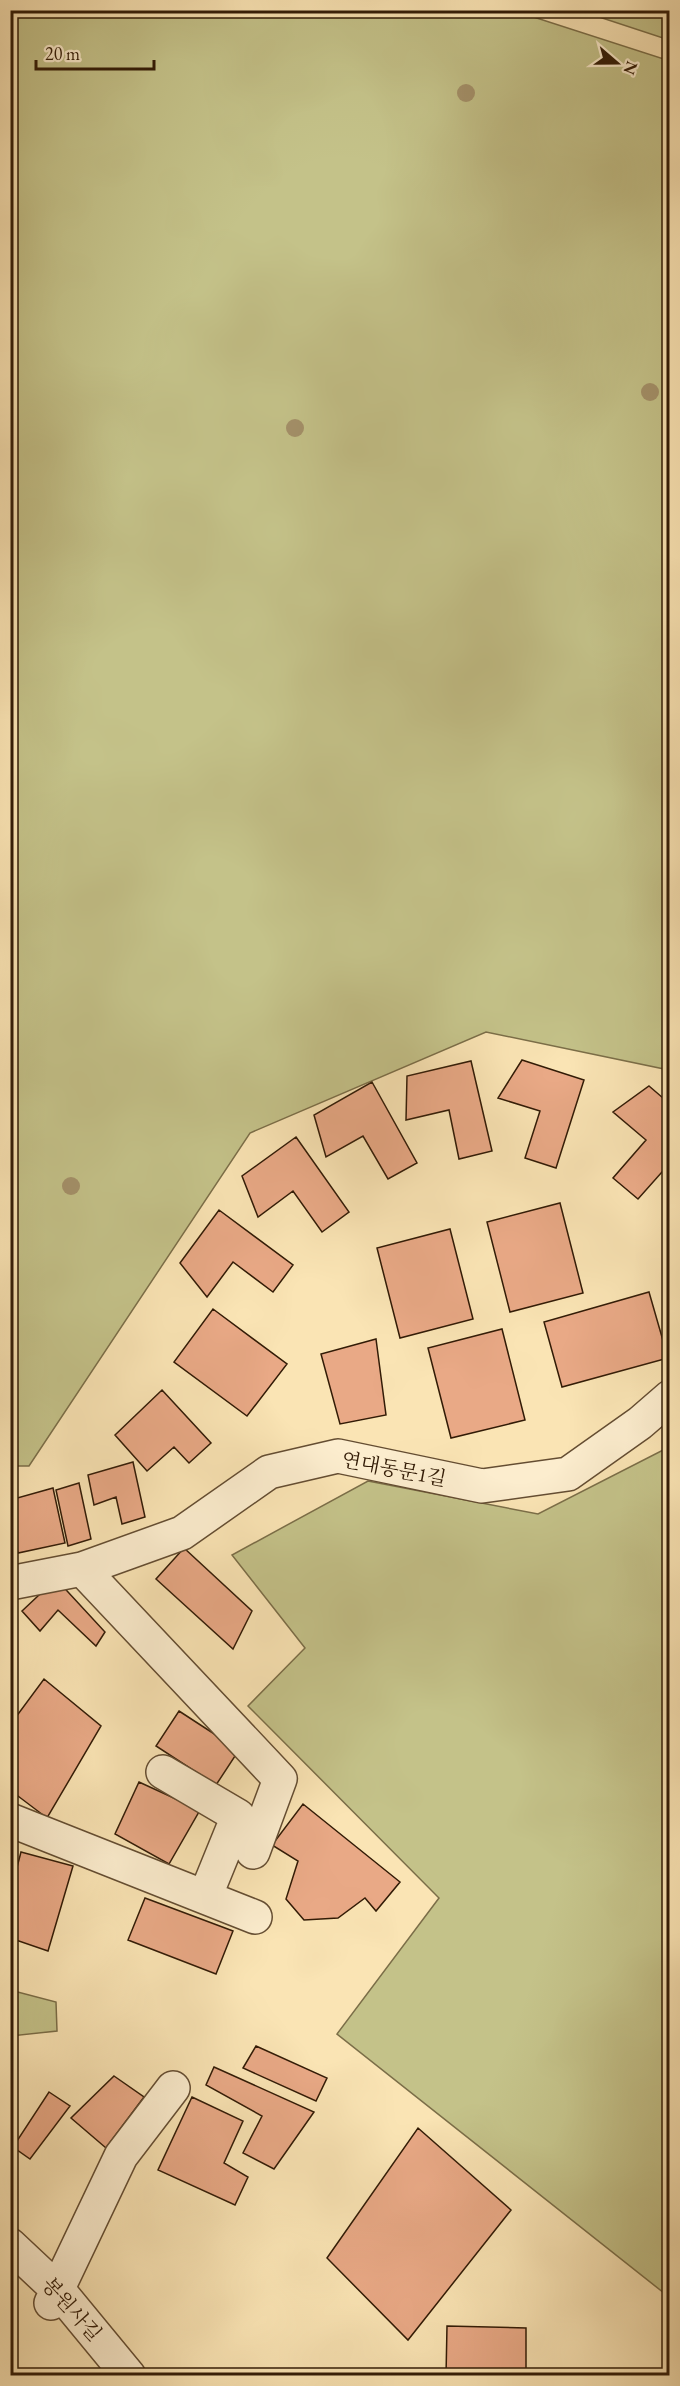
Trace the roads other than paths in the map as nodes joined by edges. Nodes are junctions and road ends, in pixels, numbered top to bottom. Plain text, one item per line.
1 (669, 1397) edge
2 (82, 1569) junction
3 (10, 1583) edge
4 (163, 1772) dead end
5 (10, 1820) edge
6 (253, 1852) dead end
7 (205, 1897) junction
8 (255, 1917) dead end
9 (173, 2088) dead end
10 (10, 2245) edge
11 (10, 2264) edge
12 (55, 2297) junction
13 (113, 2376) edge
14 (129, 2376) edge

1 - 2 street, 연대동문1길
2 - 3 street, 연대동문1길
2 - 6 street
4 - 7 street
5 - 7 street
7 - 8 street
9 - 12 street
10 - 12 street, 봉원사길
11 - 12 street
12 - 13 street
12 - 14 street, 봉원사길

